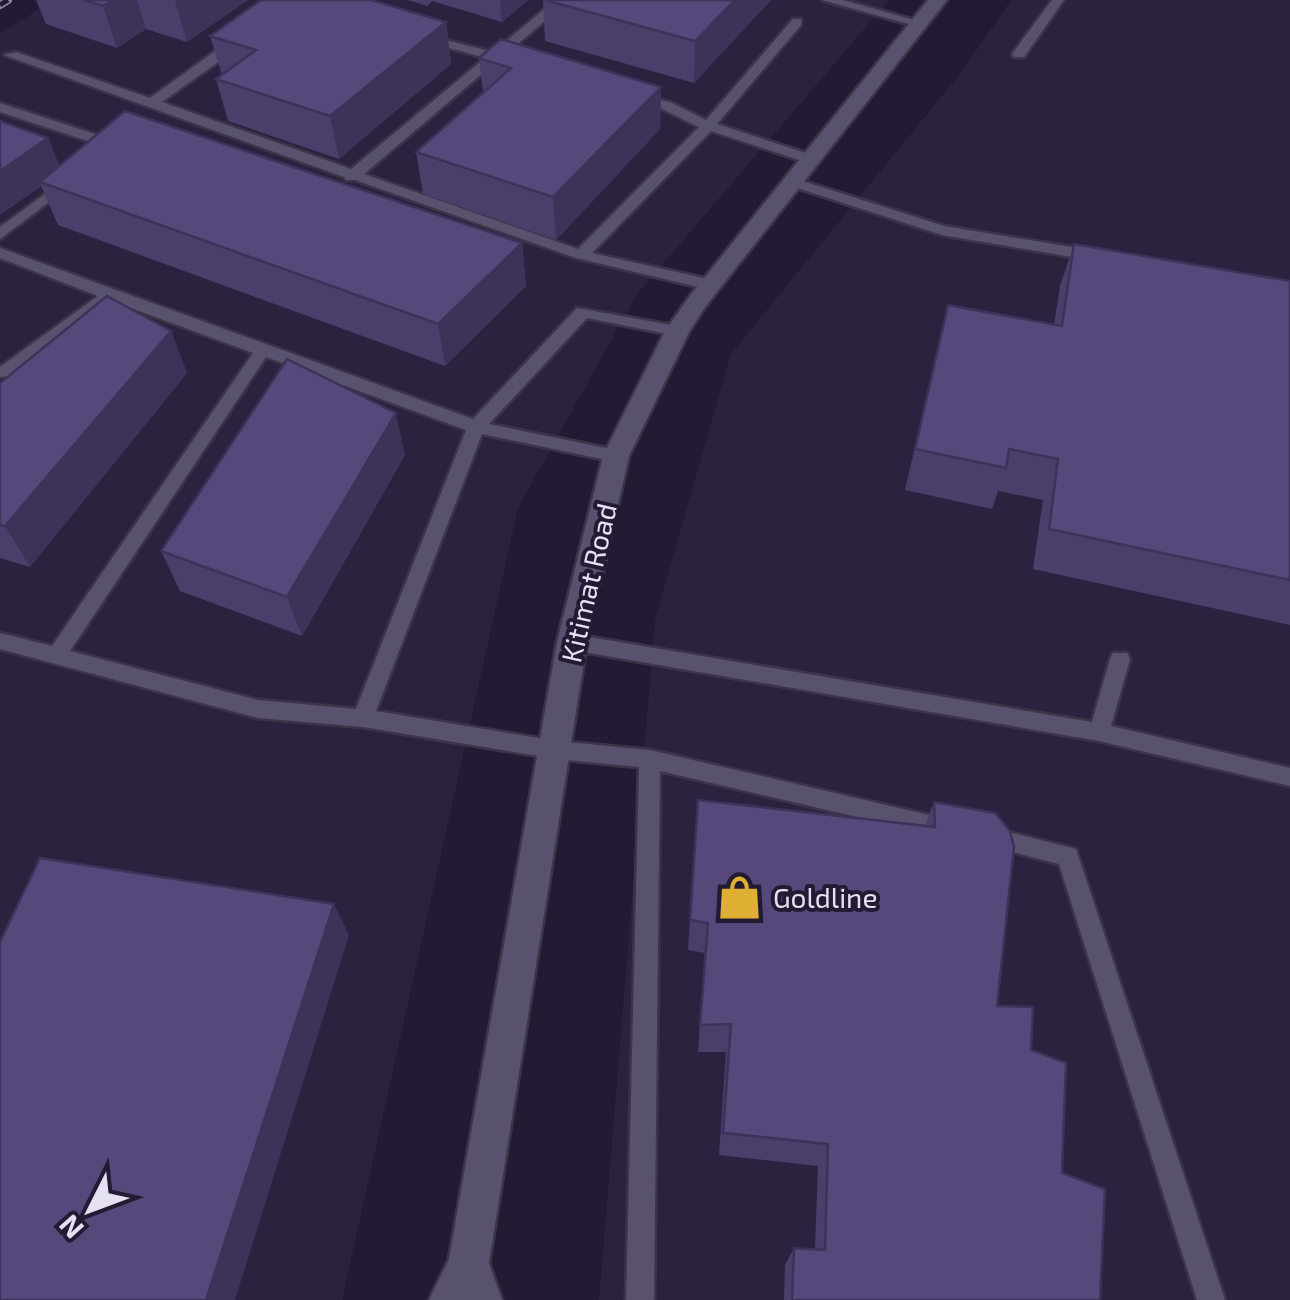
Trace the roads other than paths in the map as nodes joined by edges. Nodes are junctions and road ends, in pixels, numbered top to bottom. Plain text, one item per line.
1 (564, 0) edge
2 (828, 0) edge
3 (1058, 0) edge
4 (928, 11) edge
5 (797, 22) dead end
6 (405, 31) edge
7 (248, 34) edge
8 (1019, 54) dead end
9 (11, 55) dead end
10 (496, 57) junction
11 (534, 68) edge
12 (628, 94) edge
13 (153, 102) junction
14 (0, 107) edge
15 (708, 126) junction
16 (101, 155) edge
17 (86, 166) edge
18 (802, 171) junction
19 (351, 177) junction
20 (0, 234) edge
21 (0, 253) edge
22 (582, 255) junction
23 (1122, 260) edge
24 (711, 285) junction
25 (110, 295) junction
26 (677, 331) junction
27 (263, 350) junction
28 (1, 372) edge
29 (476, 427) junction
30 (616, 456) junction
31 (0, 641) edge
32 (572, 642) junction
33 (56, 656) junction
34 (1120, 658) dead end
35 (363, 718) junction
36 (1099, 732) junction
37 (556, 750) junction
38 (650, 759) junction
39 (1290, 777) edge
40 (475, 1282) edge
41 (450, 1300) edge
42 (640, 1300) edge
43 (1211, 1300) edge

1 - 10 lane
2 - 4 lane
3 - 8 lane
4 - 18 street, Kitimat Road
5 - 15 lane
6 - 10 lane
7 - 13 lane
9 - 13 lane
10 - 11 lane
10 - 19 lane
12 - 15 lane
13 - 19 lane
14 - 16 lane
15 - 18 lane
15 - 22 lane
17 - 20 lane
18 - 23 lane
18 - 24 street, Kitimat Road
19 - 22 lane
21 - 25 lane
22 - 24 lane
24 - 26 street, Kitimat Road
25 - 27 lane
25 - 28 lane
26 - 29 lane
26 - 30 street, Kitimat Road
27 - 29 lane
27 - 33 lane
29 - 30 lane
29 - 35 lane
30 - 32 street, Kitimat Road
31 - 33 lane
32 - 36 lane
32 - 37 street, Kitimat Road
33 - 35 lane
34 - 36 lane
35 - 37 lane
36 - 39 lane
37 - 38 lane
37 - 40 street, Kitimat Road
38 - 42 lane
38 - 43 lane
40 - 41 street, Kitimat Road

